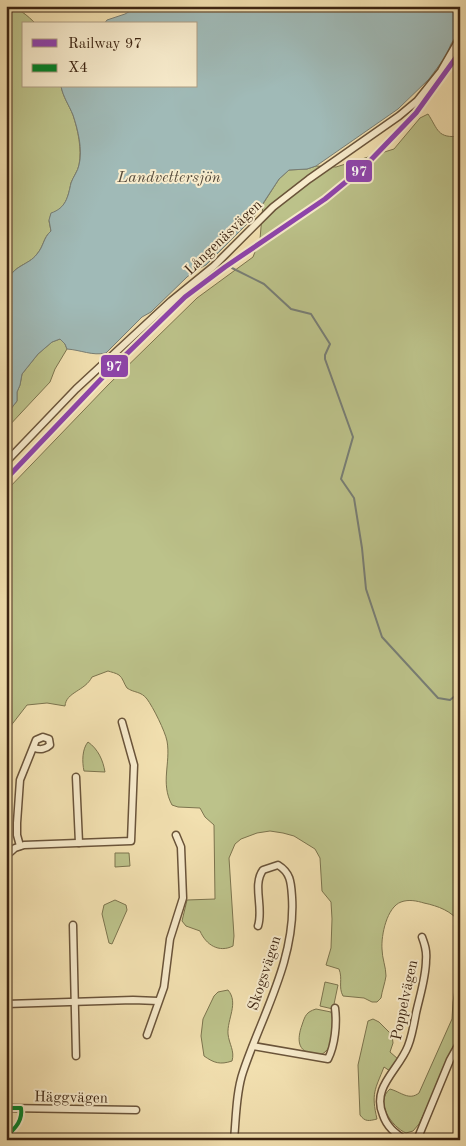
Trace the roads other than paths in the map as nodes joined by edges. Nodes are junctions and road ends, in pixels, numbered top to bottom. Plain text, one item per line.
1 (460, 38) edge
2 (6, 462) edge
3 (122, 722) dead end
4 (35, 748) dead end
5 (76, 777) dead end
6 (176, 835) dead end
7 (79, 843) junction
8 (20, 846) junction
9 (6, 856) edge
10 (73, 925) dead end
11 (258, 926) dead end
12 (422, 937) dead end
13 (158, 1001) junction
14 (76, 1002) junction
15 (6, 1004) edge
16 (335, 1008) dead end
17 (147, 1035) dead end
18 (460, 1042) edge
19 (253, 1046) junction
20 (76, 1056) dead end
21 (6, 1058) edge
22 (6, 1092) edge
23 (6, 1108) edge
24 (136, 1110) dead end
25 (234, 1140) edge
26 (406, 1140) edge
27 (417, 1140) edge

1 - 2 street, Långenäsvägen
3 - 7 street
4 - 8 street
5 - 7 street
6 - 13 street
7 - 8 street
8 - 9 street
10 - 14 street
11 - 19 street, Skogsvägen
12 - 26 street, Poppelvägen
13 - 14 street
13 - 17 street
14 - 15 street
14 - 20 street
16 - 19 street
18 - 27 street
19 - 25 street, Skogsvägen
21 - 22 street
23 - 24 street, Häggvägen

